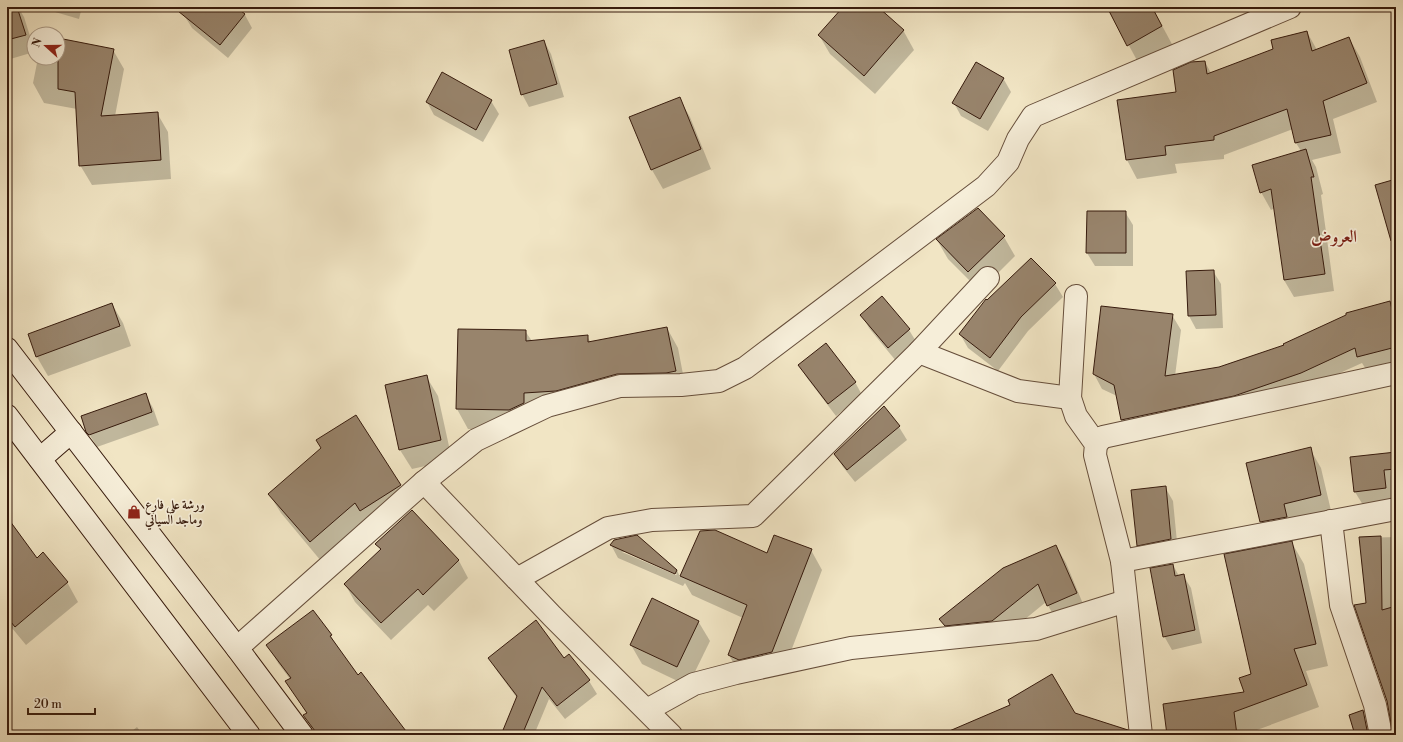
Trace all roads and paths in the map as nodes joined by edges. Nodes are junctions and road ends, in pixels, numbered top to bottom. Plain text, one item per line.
1 (1290, 7) edge
2 (988, 278) dead end
3 (1076, 296) dead end
4 (7, 349) edge
5 (919, 352) junction
6 (1396, 373) edge
7 (1070, 398) junction
8 (7, 416) edge
9 (71, 432) junction
10 (1096, 444) junction
11 (40, 459) junction
12 (424, 482) junction
13 (1396, 509) edge
14 (1331, 521) junction
15 (1122, 561) junction
16 (517, 580) junction
17 (1126, 600) junction
18 (237, 648) junction
19 (647, 710) junction
20 (249, 735) edge
21 (302, 735) edge
22 (671, 735) edge
23 (1141, 735) edge
24 (1380, 735) edge

1 - 12 street
2 - 5 street
3 - 7 street
4 - 9 street
5 - 7 street
5 - 16 street
6 - 10 street
7 - 10 street
8 - 11 street
9 - 11 street
9 - 18 street
10 - 15 street
11 - 20 street
12 - 16 street
12 - 18 street
13 - 14 street
14 - 15 street
14 - 24 street
15 - 17 street
16 - 19 street
17 - 19 street
17 - 23 street
18 - 21 street
19 - 22 street

